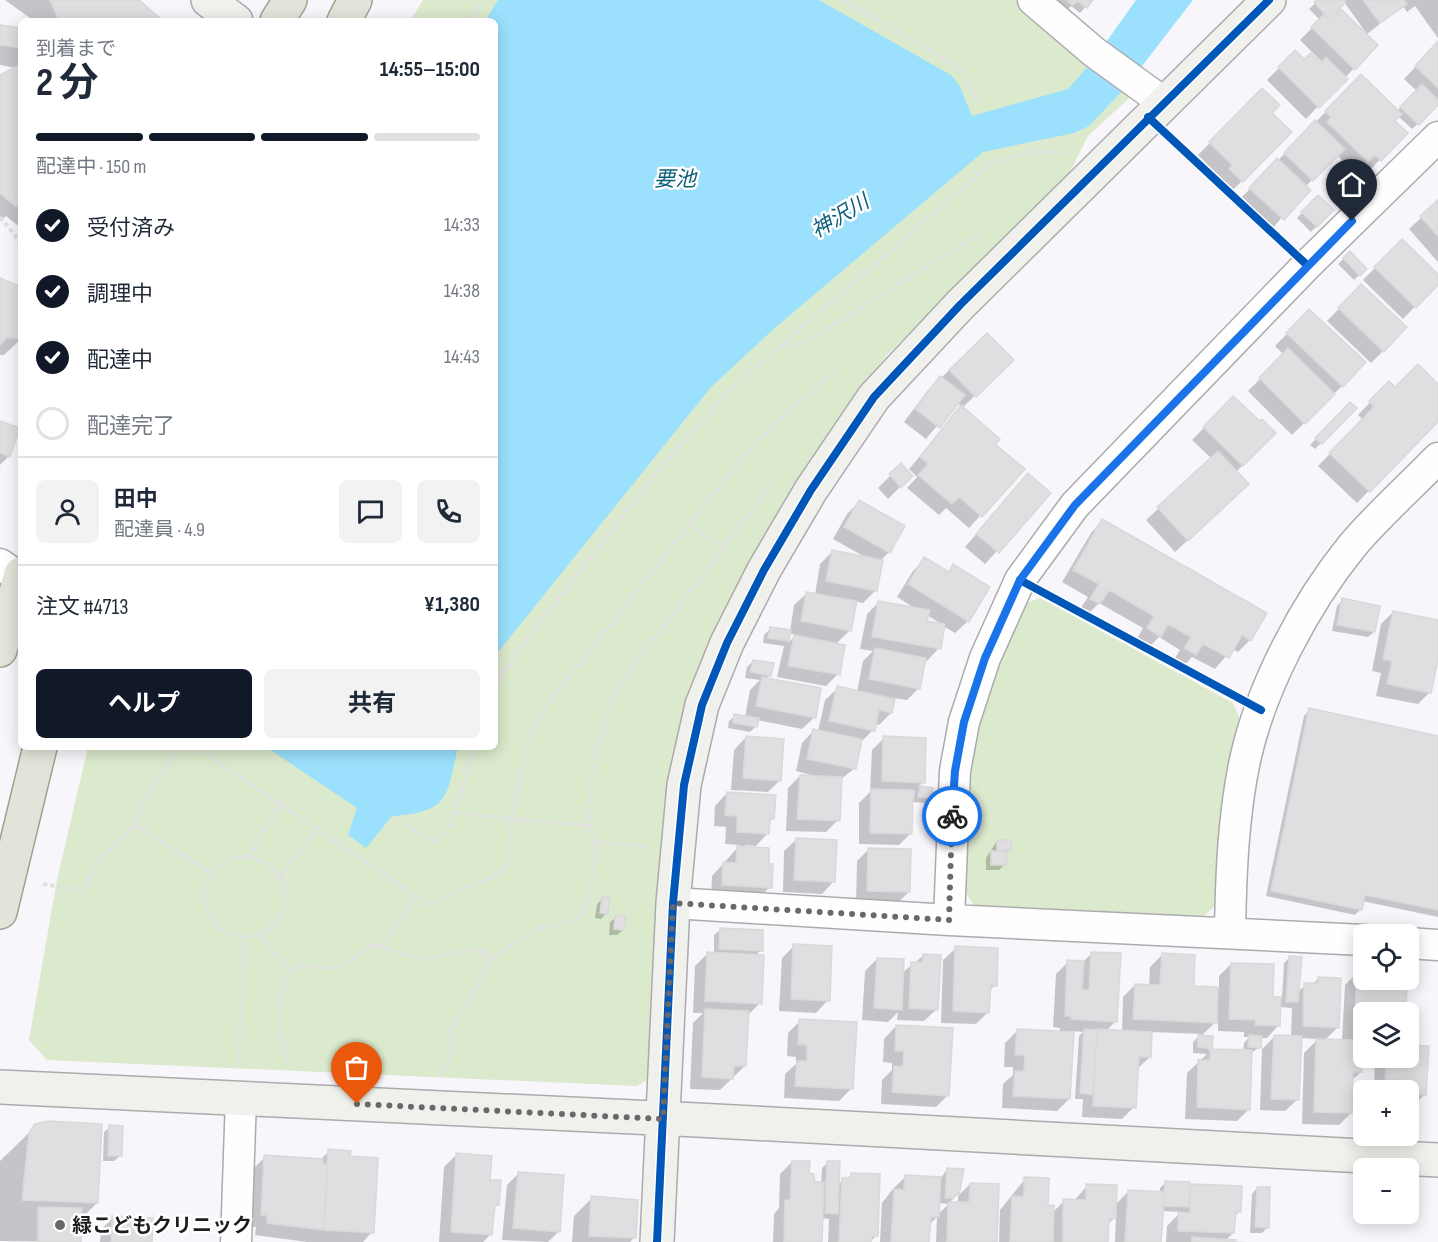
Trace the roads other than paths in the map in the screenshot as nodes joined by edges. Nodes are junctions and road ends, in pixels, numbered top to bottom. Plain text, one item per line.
1 (208, 0) edge
2 (290, 0) edge
3 (355, 0) edge
4 (1032, 0) edge
5 (1269, 0) edge
6 (232, 18) edge
7 (279, 18) edge
8 (346, 18) edge
9 (1156, 110) junction
10 (1435, 145) edge
11 (1438, 458) edge
12 (14, 572) edge
13 (0, 650) edge
14 (39, 750) edge
15 (673, 903) junction
16 (0, 912) edge
17 (949, 920) junction
18 (1230, 932) junction
19 (1353, 939) edge
20 (1419, 944) edge
21 (1438, 945) edge
22 (240, 1084) junction
23 (0, 1087) edge
24 (663, 1119) junction
25 (1438, 1160) edge
26 (236, 1242) edge
27 (657, 1242) edge

1 - 6 street
2 - 7 main road
3 - 8 main road
4 - 9 street
5 - 9 street
9 - 15 street
10 - 17 street
11 - 18 street
12 - 13 main road
14 - 16 main road
15 - 17 street
15 - 24 street
17 - 18 street
18 - 19 street
20 - 21 street
22 - 23 street
22 - 24 street
22 - 26 street
24 - 25 street
24 - 27 street

